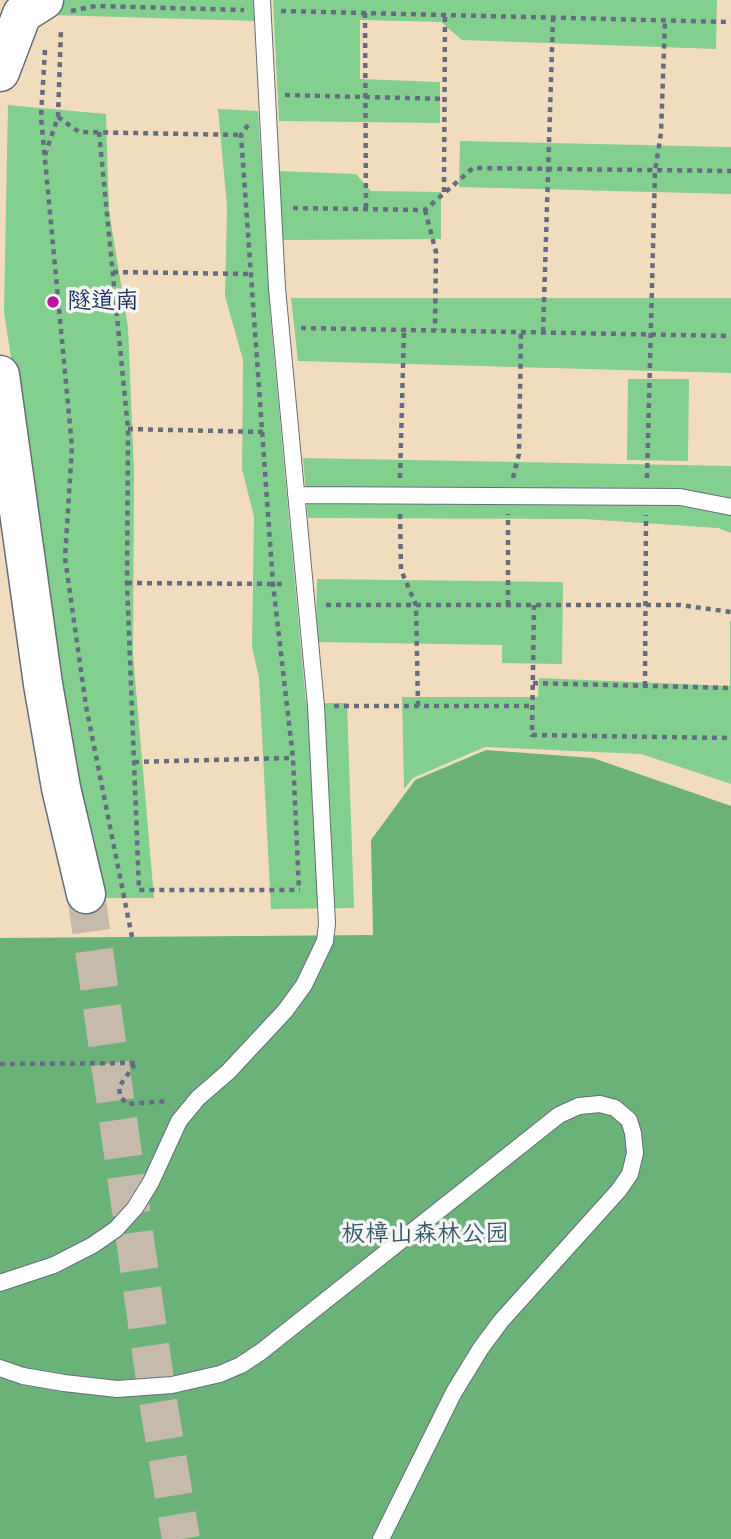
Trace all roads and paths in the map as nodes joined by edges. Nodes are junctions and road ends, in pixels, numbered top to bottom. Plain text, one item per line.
1 (262, 5) edge
2 (365, 13) junction
3 (57, 14) edge
4 (445, 15) junction
5 (553, 18) junction
6 (665, 20) junction
7 (731, 22) edge
8 (45, 44) dead end
9 (0, 72) edge
10 (267, 94) junction
11 (364, 97) junction
12 (445, 99) junction
13 (58, 117) junction
14 (99, 132) junction
15 (241, 135) junction
16 (269, 136) junction
17 (44, 157) junction
18 (549, 169) junction
19 (656, 171) junction
20 (731, 171) edge
21 (444, 193) junction
22 (273, 208) junction
23 (366, 209) junction
24 (425, 210) junction
25 (113, 272) junction
26 (251, 274) junction
27 (276, 275) junction
28 (255, 327) junction
29 (281, 327) junction
30 (436, 330) junction
31 (521, 332) junction
32 (544, 332) junction
33 (652, 335) junction
34 (731, 336) edge
35 (0, 375) edge
36 (128, 429) junction
37 (263, 432) junction
38 (290, 432) junction
39 (296, 495) junction
40 (508, 496) junction
41 (646, 497) junction
42 (731, 507) edge
43 (127, 583) junction
44 (273, 584) junction
45 (305, 584) junction
46 (508, 604) junction
47 (306, 605) junction
48 (534, 605) junction
49 (645, 605) junction
50 (731, 612) edge
51 (533, 683) junction
52 (645, 686) junction
53 (731, 688) edge
54 (316, 706) junction
55 (533, 706) junction
56 (287, 707) junction
57 (731, 738) edge
58 (293, 758) junction
59 (319, 758) junction
60 (134, 762) junction
61 (299, 890) junction
62 (326, 890) junction
63 (86, 894) tunnel mouth
64 (132, 937) dead end
65 (0, 1065) edge
66 (198, 1098) junction
67 (0, 1283) edge
68 (0, 1368) edge
69 (381, 1539) edge

1 - 2 path
1 - 3 path
1 - 10 lane
2 - 4 path
2 - 11 path
3 - 9 main road
3 - 13 path
4 - 5 path
4 - 12 path
5 - 6 path
5 - 18 path
6 - 7 path
6 - 19 path
8 - 17 path
10 - 11 path
10 - 15 path
10 - 16 lane
11 - 12 path
11 - 23 path
12 - 21 path
13 - 14 path
13 - 17 path
14 - 15 path
14 - 25 path
15 - 16 path
15 - 26 path
16 - 22 lane
17 - 64 path
18 - 19 path
18 - 21 path
18 - 32 path
19 - 20 path
19 - 33 path
21 - 24 path
22 - 23 path
22 - 27 lane
23 - 24 path
24 - 30 path
25 - 26 path
25 - 36 path
26 - 27 path
26 - 28 path
27 - 29 lane
28 - 29 path
28 - 37 path
29 - 30 path
29 - 38 lane
30 - 31 path
31 - 32 path
31 - 40 path
32 - 33 path
33 - 34 path
33 - 41 path
35 - 63 main road
36 - 37 path
36 - 43 path
37 - 38 path
37 - 44 path
38 - 39 lane
39 - 40 lane
39 - 45 lane
40 - 41 lane
40 - 46 path
41 - 42 lane
41 - 49 path
43 - 44 path
43 - 60 path
44 - 45 path
44 - 56 path
45 - 47 lane
46 - 47 path
46 - 48 path
47 - 54 lane
48 - 49 path
48 - 51 path
49 - 50 path
49 - 52 path
51 - 52 path
51 - 55 path
52 - 53 path
54 - 55 path
54 - 56 path
54 - 59 lane
55 - 57 path
56 - 58 path
58 - 59 path
58 - 60 path
58 - 61 path
59 - 62 lane
60 - 61 path
61 - 62 path
62 - 66 lane
65 - 66 path
66 - 67 lane
68 - 69 lane

